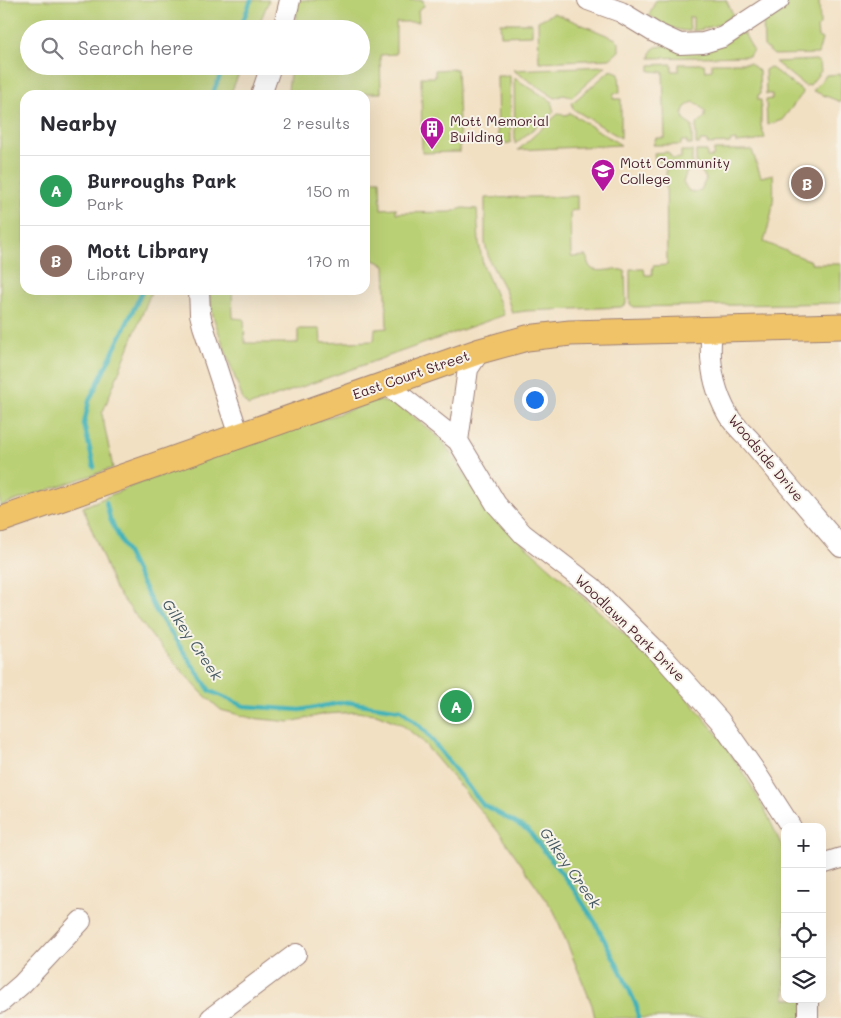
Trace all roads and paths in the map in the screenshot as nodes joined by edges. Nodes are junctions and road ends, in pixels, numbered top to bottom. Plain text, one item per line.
1 (290, 0) edge
2 (588, 0) edge
3 (779, 0) edge
4 (285, 20) edge
5 (268, 75) edge
6 (263, 90) edge
7 (199, 295) edge
8 (841, 326) edge
9 (712, 330) junction
10 (480, 351) junction
11 (386, 384) junction
12 (240, 436) junction
13 (458, 440) junction
14 (0, 520) edge
15 (841, 547) edge
16 (787, 823) edge
17 (841, 858) edge
18 (826, 863) edge
19 (81, 921) dead end
20 (296, 954) dead end
21 (0, 1003) edge
22 (808, 1003) edge
23 (211, 1018) edge
24 (808, 1018) edge

1 - 4 street
2 - 3 street
5 - 6 street
7 - 12 street
8 - 9 main road, East Court Street
9 - 10 main road, East Court Street
9 - 15 street, Woodside Drive
10 - 11 main road, East Court Street
10 - 13 street
11 - 12 main road, East Court Street
11 - 13 street, Woodlawn Park Drive
12 - 14 main road, East Court Street
13 - 16 street, Woodlawn Park Drive
17 - 18 street
19 - 21 street
20 - 23 street
22 - 24 street

